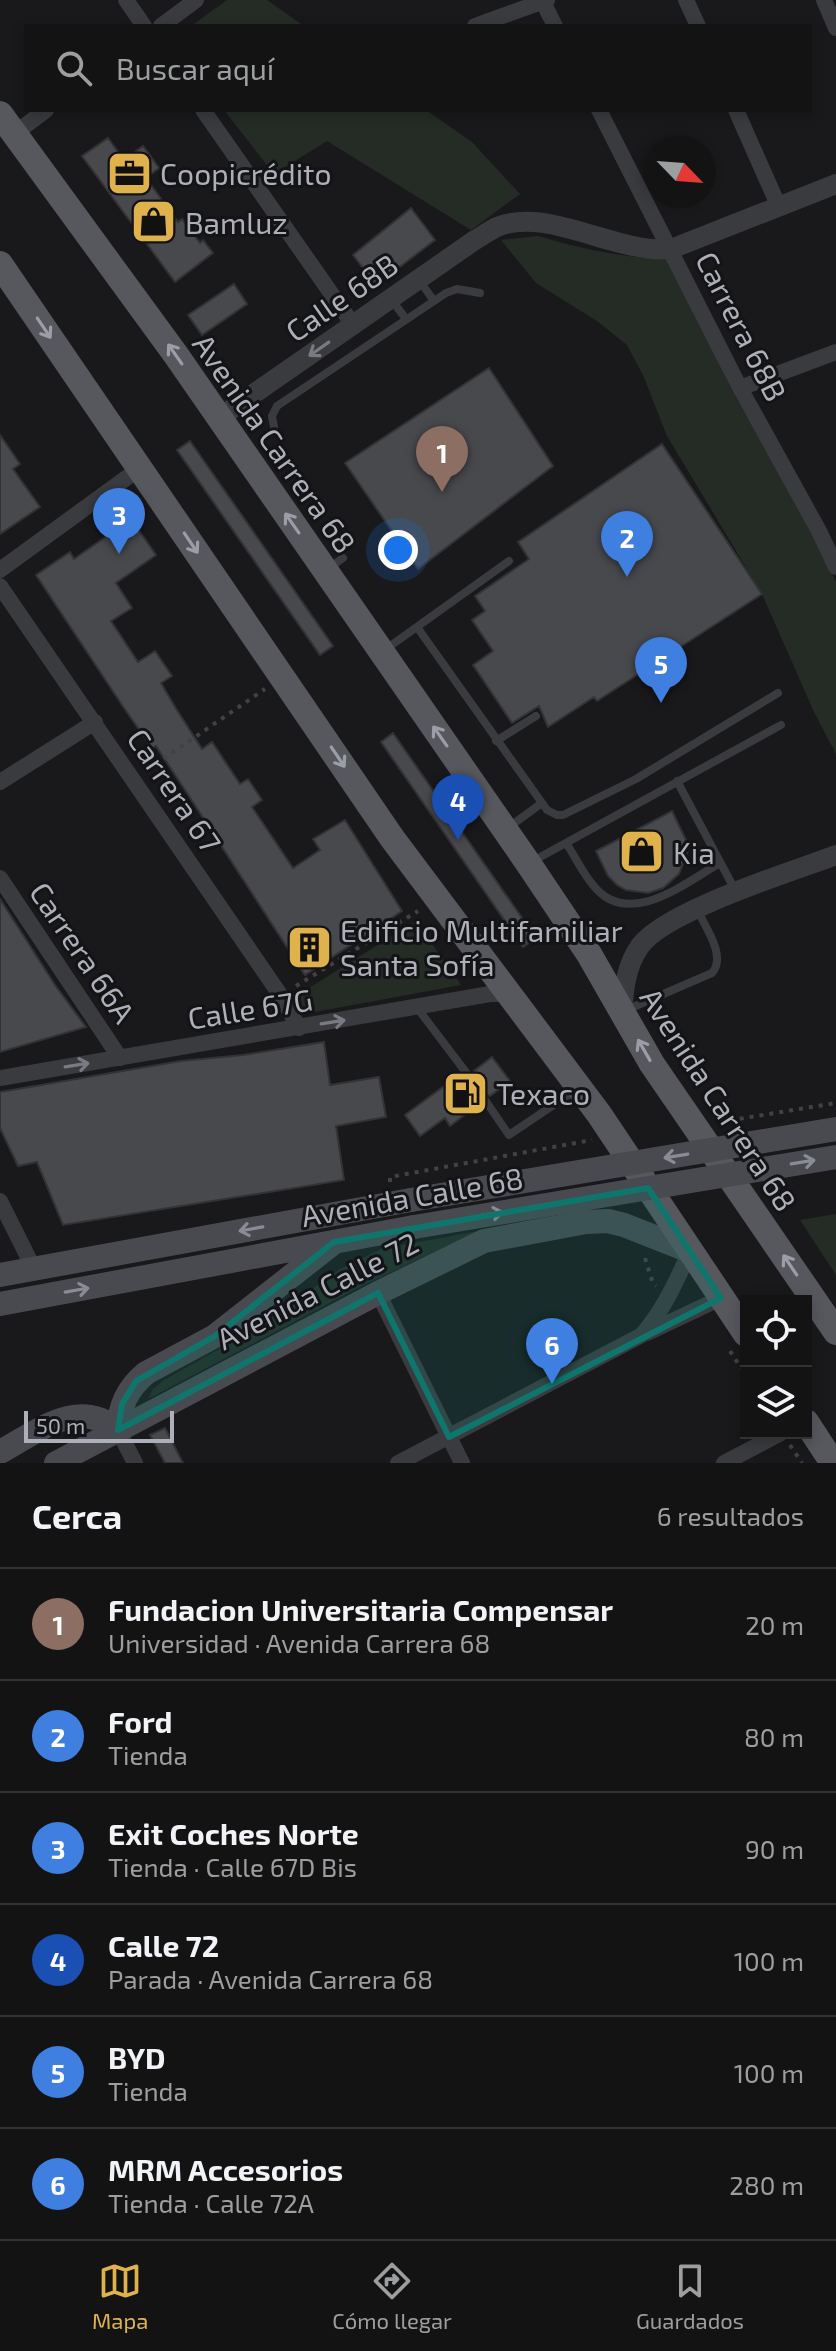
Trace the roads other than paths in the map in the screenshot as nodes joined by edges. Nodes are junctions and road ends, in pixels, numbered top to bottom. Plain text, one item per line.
1 (126, 0) edge
2 (196, 0) edge
3 (686, 0) edge
4 (824, 0) edge
5 (544, 1) edge
6 (143, 24) edge
7 (164, 24) edge
8 (481, 24) edge
9 (554, 24) edge
10 (697, 24) edge
11 (835, 26) edge
12 (40, 112) edge
13 (204, 112) edge
14 (600, 112) edge
15 (737, 112) edge
16 (7, 124) edge
17 (836, 184) edge
18 (779, 207) junction
19 (671, 249) junction
20 (0, 264) edge
21 (418, 279) junction
22 (480, 293) dead end
23 (391, 298) junction
24 (434, 301) junction
25 (406, 319) junction
26 (354, 326) junction
27 (836, 352) edge
28 (740, 388) junction
29 (219, 418) junction
30 (274, 427) dead end
31 (140, 468) junction
32 (836, 524) edge
33 (819, 531) junction
34 (509, 561) dead end
35 (836, 567) edge
36 (0, 570) edge
37 (0, 586) edge
38 (417, 627) junction
39 (381, 653) junction
40 (778, 693) dead end
41 (536, 716) dead end
42 (95, 722) junction
43 (781, 725) dead end
44 (496, 741) junction
45 (677, 781) junction
46 (0, 782) edge
47 (542, 803) junction
48 (505, 829) junction
49 (566, 843) junction
50 (836, 855) edge
51 (528, 863) junction
52 (720, 863) junction
53 (0, 878) edge
54 (736, 893) junction
55 (697, 908) junction
56 (509, 994) junction
57 (418, 1009) junction
58 (622, 1011) junction
59 (299, 1028) junction
60 (120, 1058) junction
61 (468, 1075) dead end
62 (0, 1078) edge
63 (579, 1087) junction
64 (485, 1100) dead end
65 (836, 1129) edge
66 (836, 1157) edge
67 (0, 1201) edge
68 (334, 1242) junction
69 (690, 1251) junction
70 (34, 1269) junction
71 (0, 1275) edge
72 (378, 1293) junction
73 (721, 1298) junction
74 (0, 1304) edge
75 (740, 1325) edge
76 (835, 1331) edge
77 (642, 1335) junction
78 (118, 1430) junction
79 (812, 1431) edge
80 (449, 1437) junction
81 (770, 1439) edge
82 (0, 1452) edge
83 (56, 1463) edge
84 (135, 1463) edge
85 (398, 1463) edge
86 (462, 1463) edge
87 (724, 1463) edge
88 (833, 1463) edge

1 - 6 street
2 - 7 street
3 - 10 street
4 - 11 street
5 - 8 street
5 - 9 street
12 - 16 street
13 - 26 street
14 - 19 street, Carrera 68B
15 - 18 street
29 -> 16 main road, Avenida Carrera 68
17 - 18 street
18 - 19 street
19 - 21 street, Calle 68B
19 - 28 street, Carrera 68B
20 -> 31 main road
21 - 23 street, Calle 68B
21 - 24 lane
22 - 24 lane
23 - 25 lane
23 - 26 street, Calle 68B
24 - 25 lane
25 - 30 lane
26 -> 29 street, Calle 68B
27 - 28 street
28 - 33 street, Carrera 68B
39 -> 29 main road, Avenida Carrera 68
31 - 36 street
31 -> 56 main road
32 - 33 street
33 - 35 street, Carrera 68B
34 - 38 lane
37 - 42 street, Carrera 67
38 - 39 lane
38 - 44 lane
48 -> 39 main road, Avenida Carrera 68
40 - 47 lane
41 - 44 lane
42 - 46 street
42 - 59 street, Carrera 67
43 - 45 lane
44 - 47 lane
45 - 49 lane
45 - 52 lane
47 - 48 lane
48 - 51 main road, Avenida Carrera 68
49 - 51 lane
49 - 52 lane
50 - 54 street
51 - 58 main road, Avenida Carrera 68
52 - 54 lane
53 - 60 street, Carrera 66A
54 - 55 street
55 - 58 street
55 - 58 lane
56 - 57 street, Calle 67G
56 - 63 main road
59 -> 57 street, Calle 67G
57 - 61 lane
76 -> 58 main road, Avenida Carrera 68
59 - 60 street, Calle 67G
62 -> 60 street, Calle 67G
63 - 64 lane
63 - 69 main road
65 -> 70 main road, Avenida Calle 68, bridge
68 -> 66 main road, Avenida Calle 68, bridge
67 - 70 street
74 -> 68 main road, Avenida Calle 68
68 - 78 main road, Avenida Calle 72
69 - 72 main road, Avenida Calle 72
69 - 73 main road
69 - 77 street
70 - 71 main road, Avenida Calle 68
72 - 78 main road, Avenida Calle 72
72 - 80 street
73 - 75 main road
73 - 77 street
77 - 80 street
78 - 82 main road
78 - 83 main road, Avenida Calle 72
78 - 84 street
79 - 88 main road
80 - 85 street
80 - 86 street
81 - 87 street

